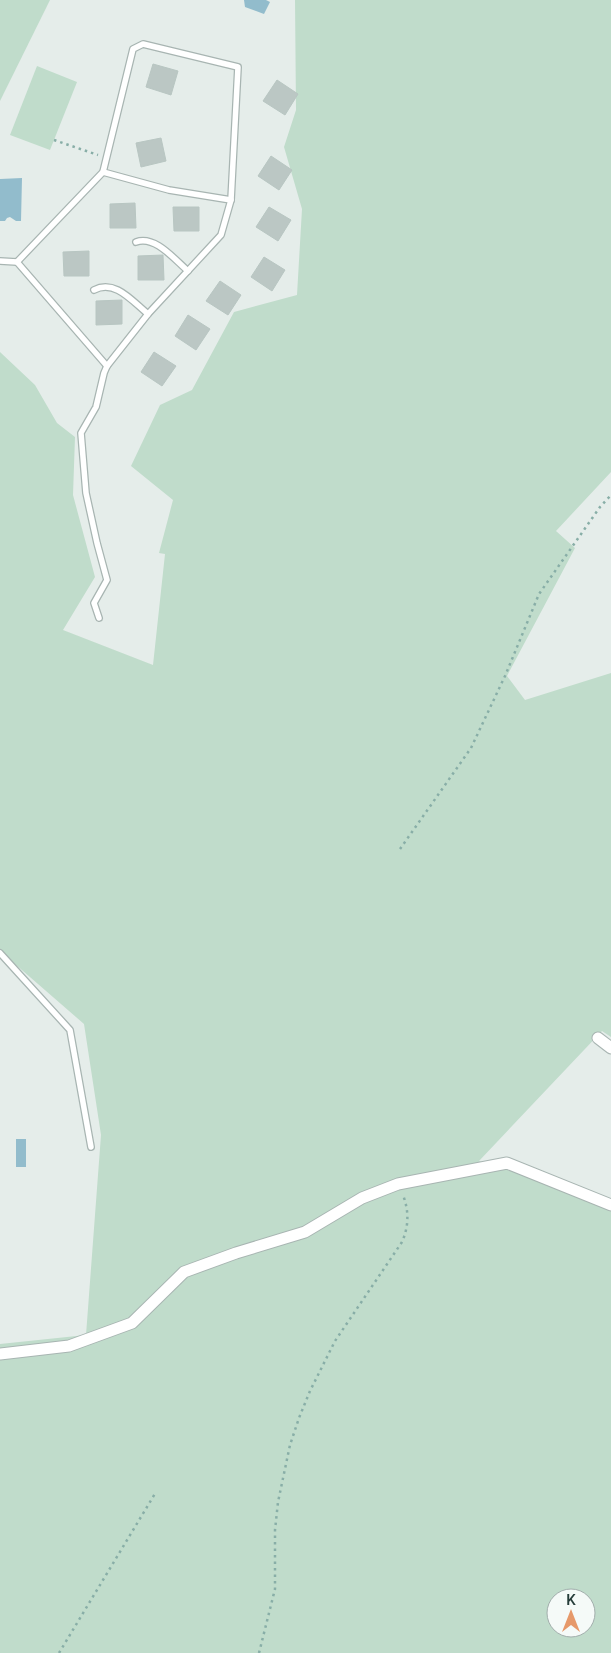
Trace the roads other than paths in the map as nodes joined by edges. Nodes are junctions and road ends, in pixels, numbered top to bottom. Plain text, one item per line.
1 (103, 172) junction
2 (230, 200) junction
3 (136, 242) dead end
4 (0, 261) edge
5 (17, 262) junction
6 (188, 270) junction
7 (94, 290) dead end
8 (148, 314) junction
9 (107, 366) junction
10 (99, 618) dead end
11 (0, 953) edge
12 (598, 1038) dead end
13 (611, 1048) edge
14 (91, 1147) dead end
15 (611, 1205) edge
16 (0, 1354) edge

1 - 2 lane
1 - 2 lane
1 - 5 lane
2 - 6 lane
3 - 6 lane
4 - 5 lane
5 - 9 lane
6 - 8 lane
7 - 8 lane
8 - 9 lane
9 - 10 lane
11 - 14 lane
12 - 13 street
15 - 16 street

